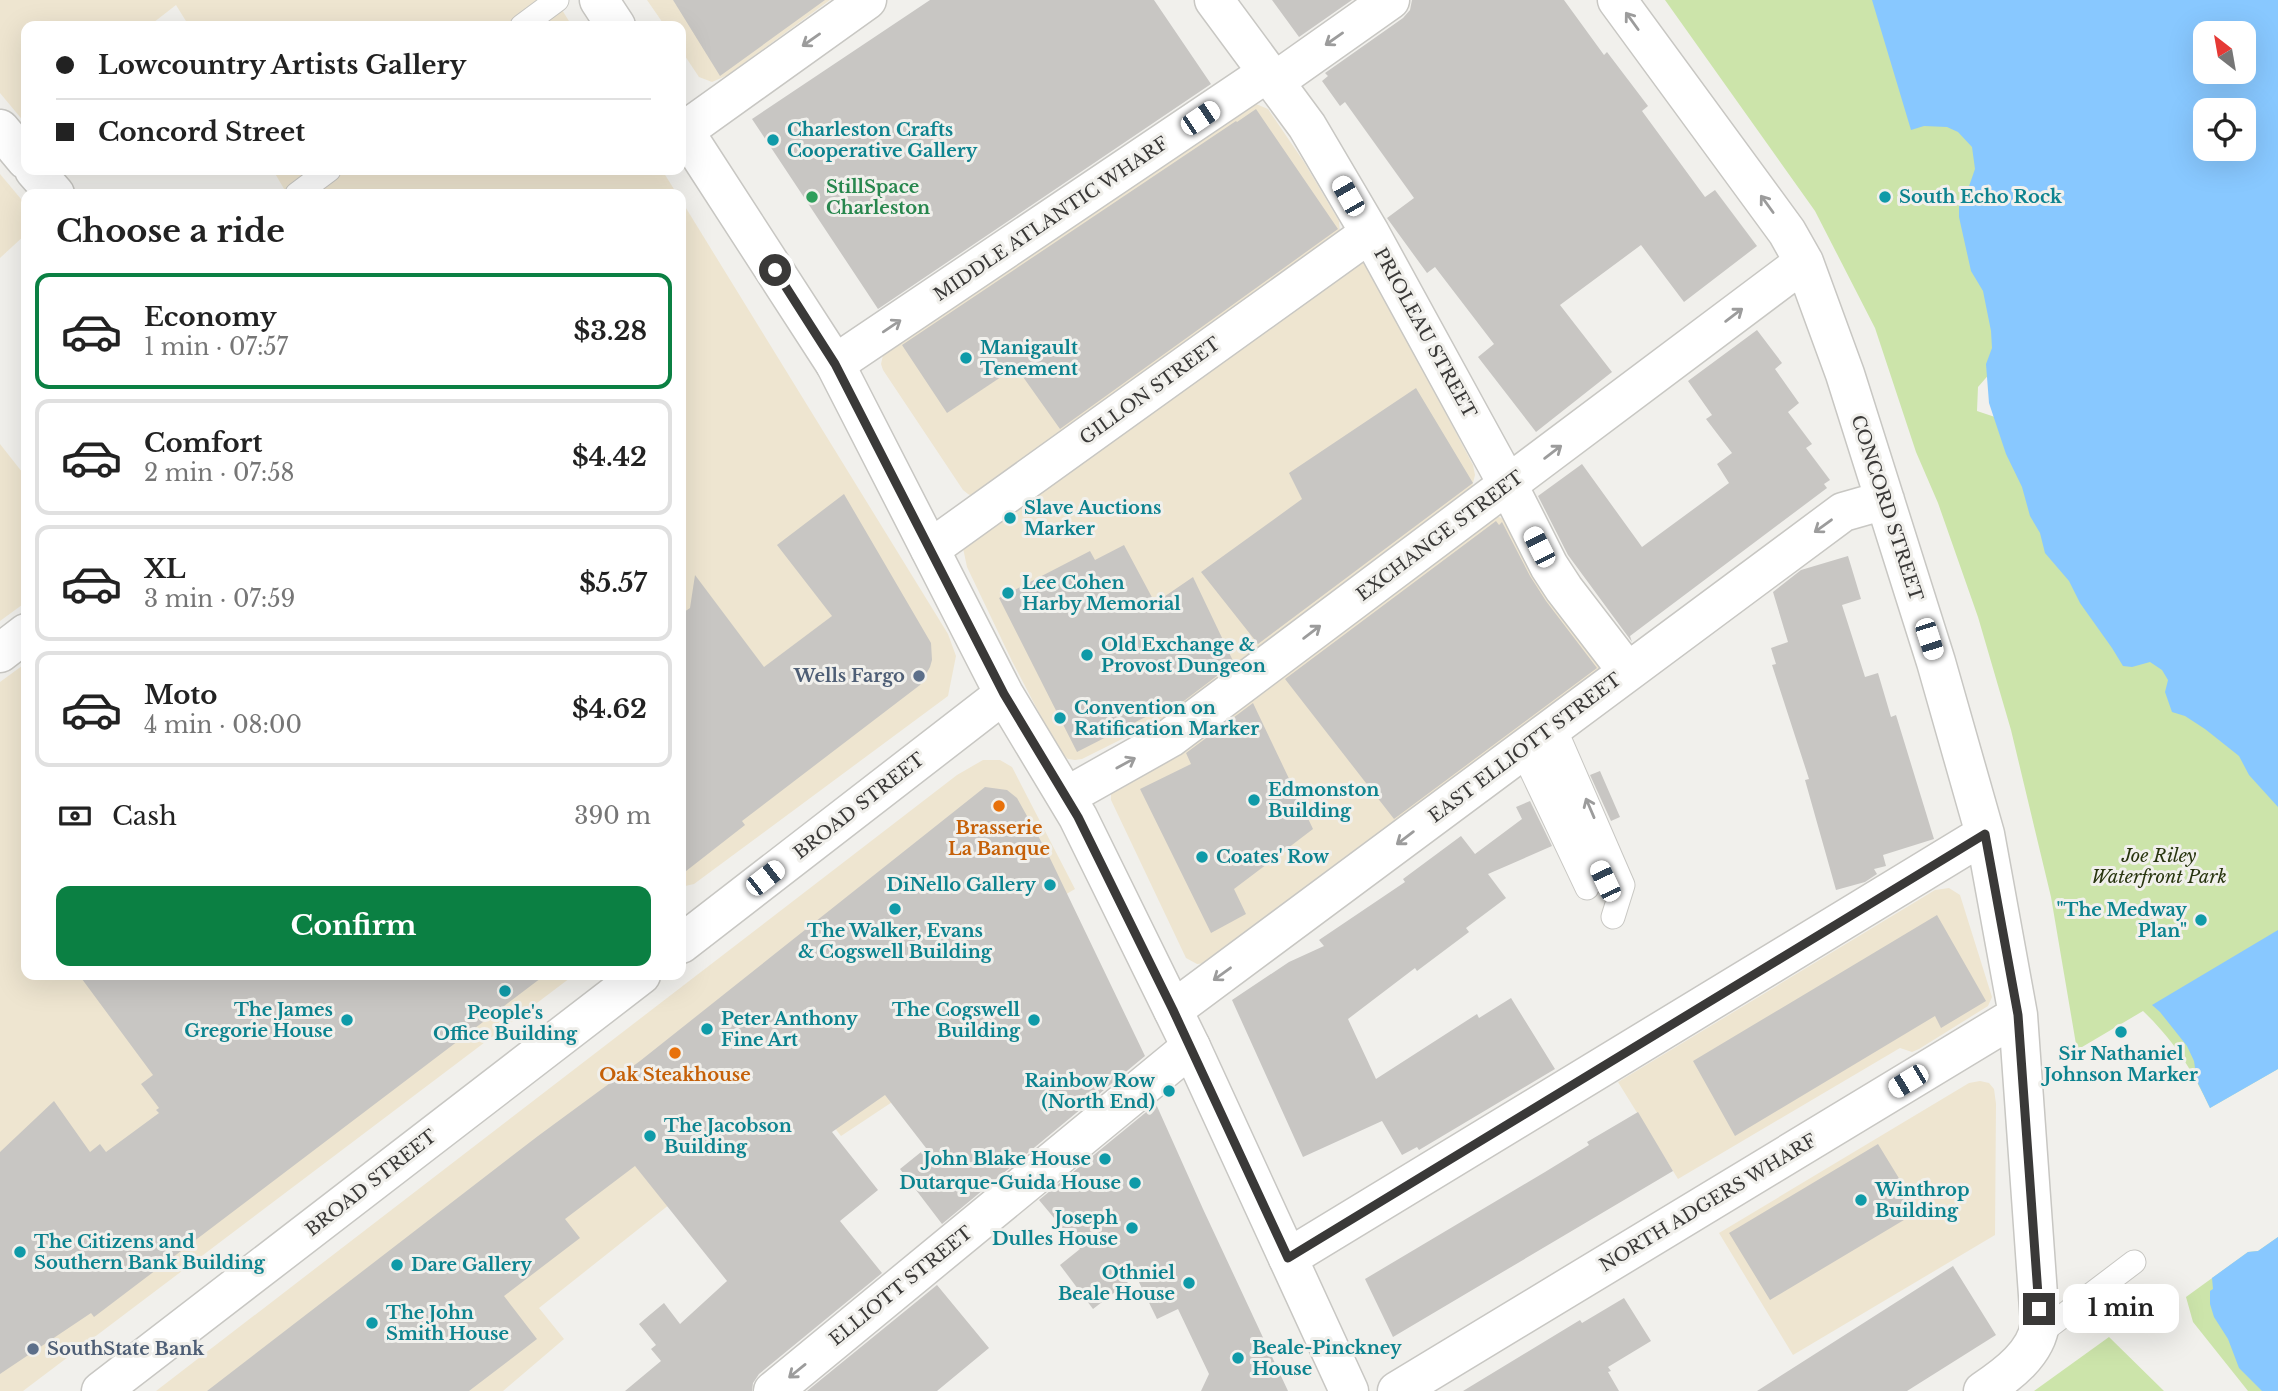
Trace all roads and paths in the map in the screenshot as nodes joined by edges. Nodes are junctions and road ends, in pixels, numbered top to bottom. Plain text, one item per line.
1 (557, 0) edge
2 (599, 0) edge
3 (867, 0) edge
4 (1214, 0) edge
5 (1390, 0) edge
6 (1617, 0) edge
7 (529, 21) edge
8 (613, 21) edge
9 (1271, 77) junction
10 (686, 125) edge
11 (0, 129) edge
12 (686, 134) edge
13 (21, 154) edge
14 (38, 175) edge
15 (323, 175) edge
16 (51, 189) edge
17 (304, 189) edge
18 (1370, 233) junction
19 (1804, 262) junction
20 (835, 364) junction
21 (1508, 485) junction
22 (1885, 500) junction
23 (930, 549) junction
24 (21, 637) edge
25 (0, 653) edge
26 (1627, 671) junction
27 (1004, 694) junction
28 (1538, 738) junction
29 (1067, 796) junction
30 (1985, 834) junction
31 (1587, 888) dead end
32 (1615, 911) dead end
33 (686, 939) edge
34 (635, 980) edge
35 (1173, 1010) junction
36 (2018, 1015) junction
37 (1191, 1047) junction
38 (1288, 1258) junction
39 (2134, 1262) dead end
40 (2030, 1347) junction
41 (102, 1391) edge
42 (773, 1391) edge
43 (1349, 1391) edge
44 (1397, 1391) edge
45 (1983, 1391) edge

1 - 7 lane
2 - 8 street
3 -> 10 street
4 - 9 street, PRIOLEAU STREET
5 -> 9 street, MIDDLE ATLANTIC WHARF
19 -> 6 street, CONCORD STREET
9 - 18 street, PRIOLEAU STREET
20 -> 9 street, MIDDLE ATLANTIC WHARF
11 - 13 street
12 - 20 street
14 - 16 street
15 - 17 lane
18 - 21 street, PRIOLEAU STREET
18 - 23 street, GILLON STREET
21 -> 19 street, EXCHANGE STREET
19 - 22 street, CONCORD STREET
20 - 23 street
21 - 26 street, PRIOLEAU STREET
29 -> 21 street, EXCHANGE STREET
22 -> 26 street, EAST ELLIOTT STREET
22 - 30 street, CONCORD STREET
23 - 27 street
24 - 25 street
26 - 28 street, EAST ELLIOTT STREET
27 - 29 street
27 - 33 street, BROAD STREET
28 - 31 lane
32 -> 28 lane
28 -> 35 street, EAST ELLIOTT STREET
29 - 35 street
30 - 36 street, CONCORD STREET
30 - 38 street
34 - 41 street, BROAD STREET
35 - 37 street
36 - 40 street, CONCORD STREET
36 - 44 street, NORTH ADGERS WHARF
37 - 38 street
37 -> 42 street, ELLIOTT STREET
38 - 43 street
39 - 40 lane
40 - 45 street

